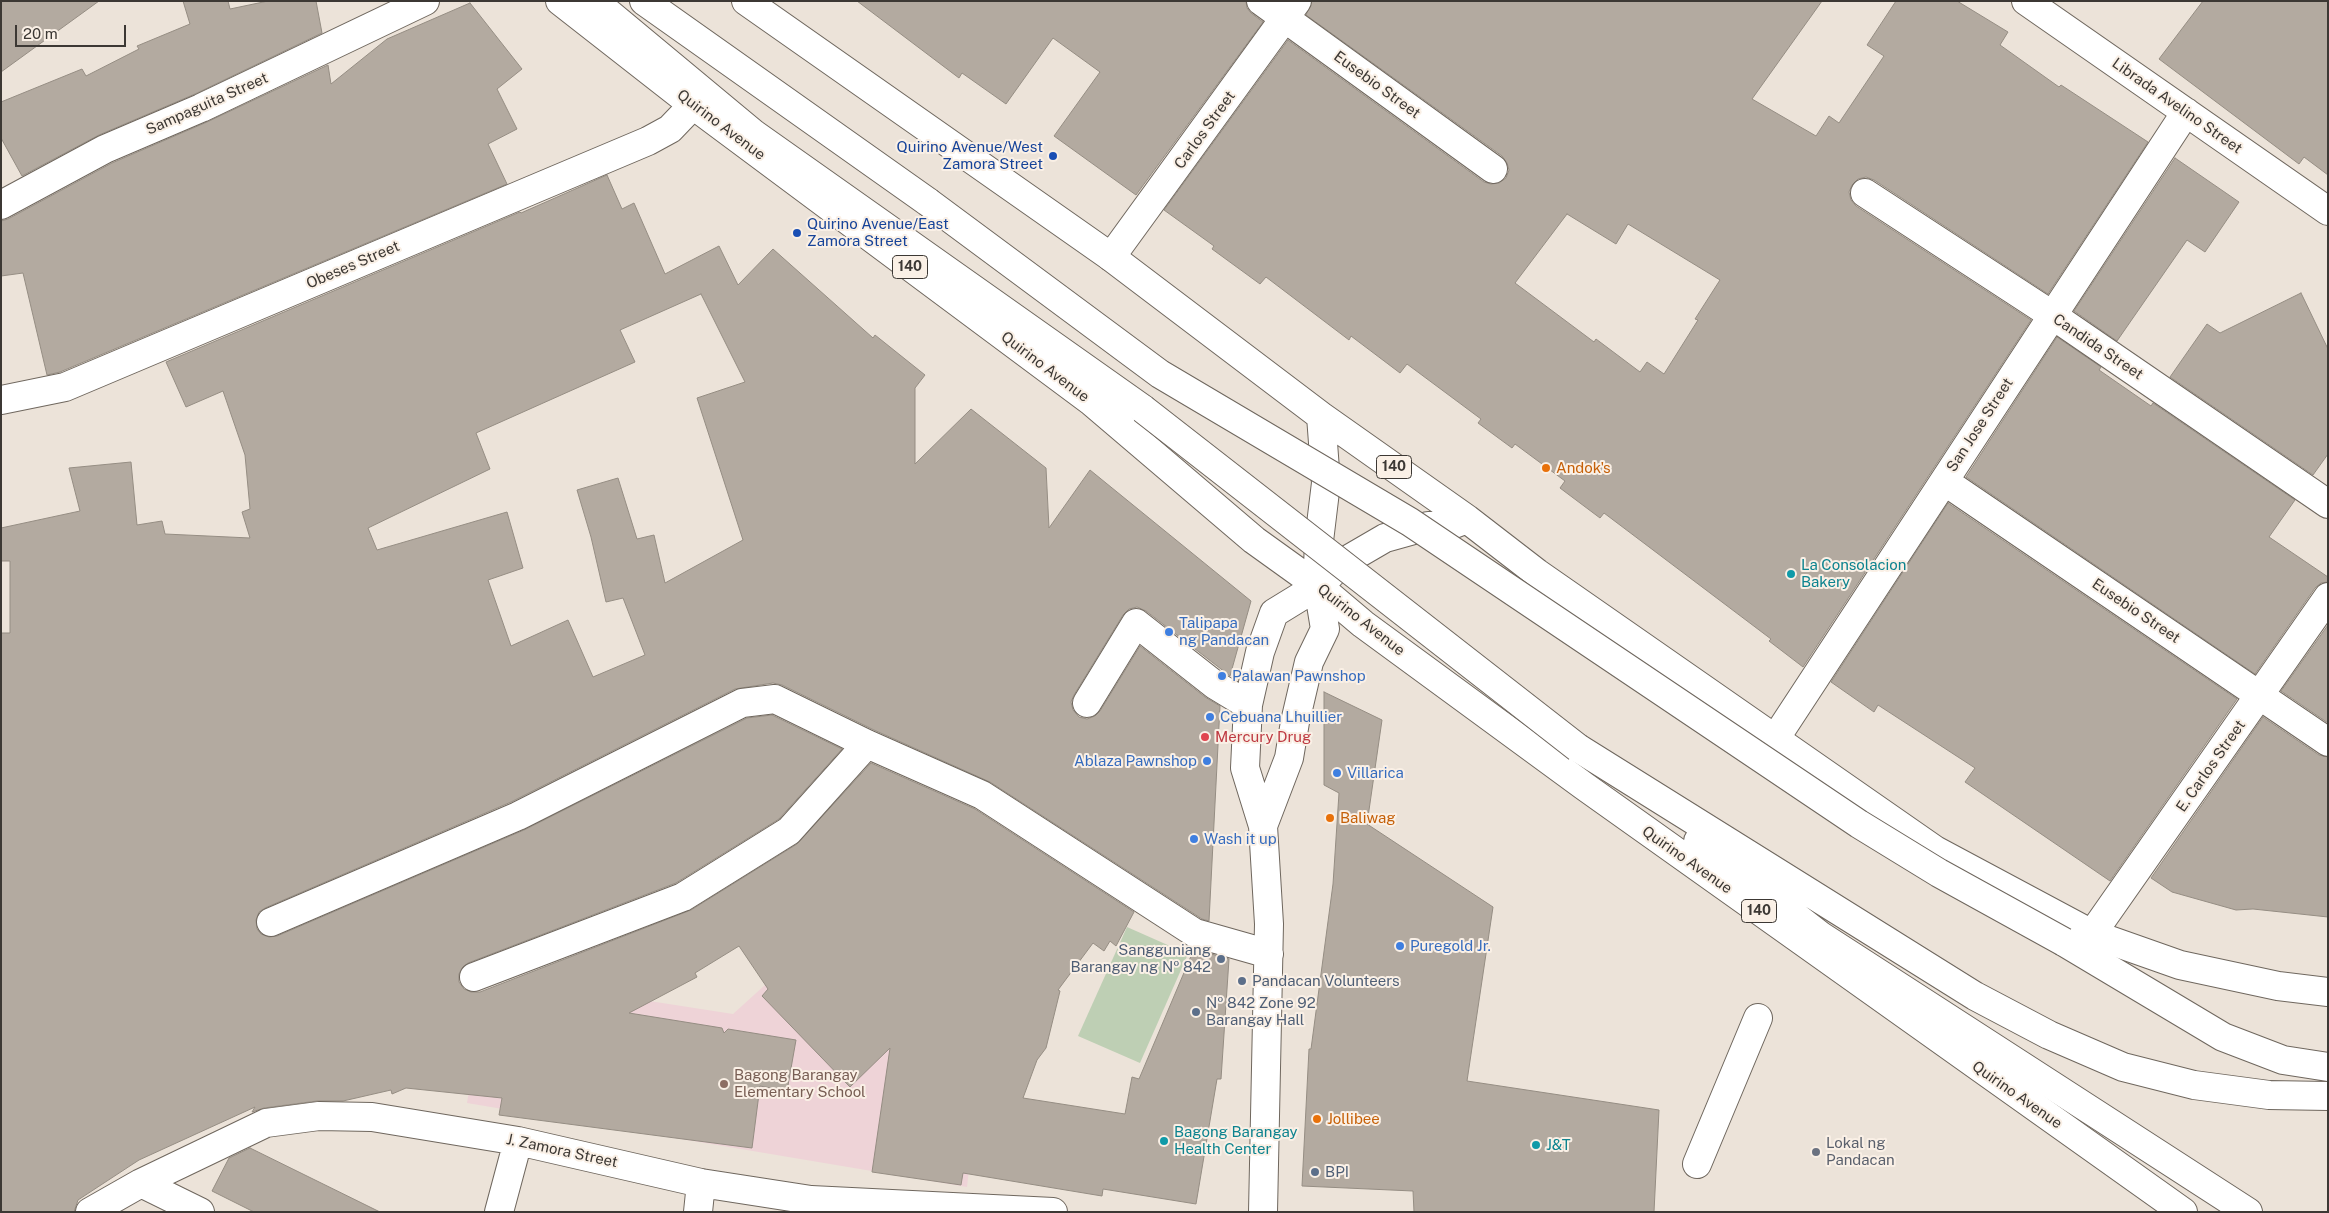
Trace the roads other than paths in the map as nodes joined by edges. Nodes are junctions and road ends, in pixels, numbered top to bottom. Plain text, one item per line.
1 (425, 1) edge
2 (560, 1) edge
3 (594, 1) edge
4 (644, 1) edge
5 (746, 1) edge
6 (1261, 1) edge
7 (2026, 1) edge
8 (1291, 10) edge
9 (693, 105) junction
10 (2186, 112) junction
11 (1493, 169) dead end
12 (1865, 193) dead end
13 (4, 197) edge
14 (2328, 211) edge
15 (1111, 257) junction
16 (2052, 315) junction
17 (1, 400) edge
18 (1321, 416) junction
19 (1944, 481) junction
20 (2328, 504) edge
21 (1467, 520) junction
22 (1318, 586) junction
23 (2328, 597) edge
24 (2260, 696) junction
25 (1087, 703) dead end
26 (1248, 705) junction
27 (1775, 739) junction
28 (2328, 742) edge
29 (867, 744) junction
30 (1578, 748) junction
31 (1263, 826) junction
32 (271, 922) dead end
33 (2092, 934) junction
34 (1269, 954) junction
35 (474, 977) dead end
36 (2328, 992) edge
37 (1758, 1018) dead end
38 (2328, 1067) edge
39 (2328, 1096) edge
40 (518, 1141) junction
41 (1697, 1164) dead end
42 (141, 1183) junction
43 (701, 1183) junction
44 (810, 1206) edge
45 (941, 1209) edge
46 (90, 1212) edge
47 (200, 1212) edge
48 (499, 1212) edge
49 (698, 1212) edge
50 (1054, 1212) edge
51 (1263, 1212) edge
52 (2183, 1212) edge
53 (2248, 1212) edge

1 - 13 main road, Sampaguita Street
2 - 9 main road, Quirino Avenue / 140
3 - 30 main road, bridge
4 - 38 main road, bridge
5 - 15 main road, 140
6 - 8 main road, Eusebio Street
7 - 10 main road, Librada Avelino Street
8 - 11 main road, Eusebio Street
8 - 15 main road, Carlos Street
9 - 17 main road, Obeses Street
9 - 22 main road, Quirino Avenue / 140
10 - 14 main road, Librada Avelino Street
10 - 16 main road, San Jose Street
12 - 16 main road, Candida Street
15 - 18 main road, 140
16 - 19 main road, San Jose Street
16 - 20 main road, Candida Street
18 - 21 main road, 140
18 - 22 main road
19 - 24 main road, Eusebio Street
19 - 27 main road, San Jose Street
21 - 22 main road
21 - 27 main road, 140
22 - 26 main road
22 - 31 main road
22 - 52 main road, Quirino Avenue / 140
23 - 24 main road, E. Carlos Street
24 - 28 main road, Eusebio Street
24 - 33 main road, E. Carlos Street
25 - 26 main road
26 - 31 main road
27 - 33 main road, 140
29 - 32 main road
29 - 34 main road
29 - 35 main road
30 - 39 main road
30 - 53 main road
31 - 34 main road
33 - 36 main road, 140
34 - 51 main road
37 - 41 main road
40 - 42 main road, J. Zamora Street
40 - 43 main road, J. Zamora Street
40 - 48 main road
42 - 46 main road, J. Zamora Street
42 - 47 main road
43 - 44 main road, J. Zamora Street
43 - 49 main road
44 - 45 main road, J. Zamora Street
45 - 50 main road, J. Zamora Street

